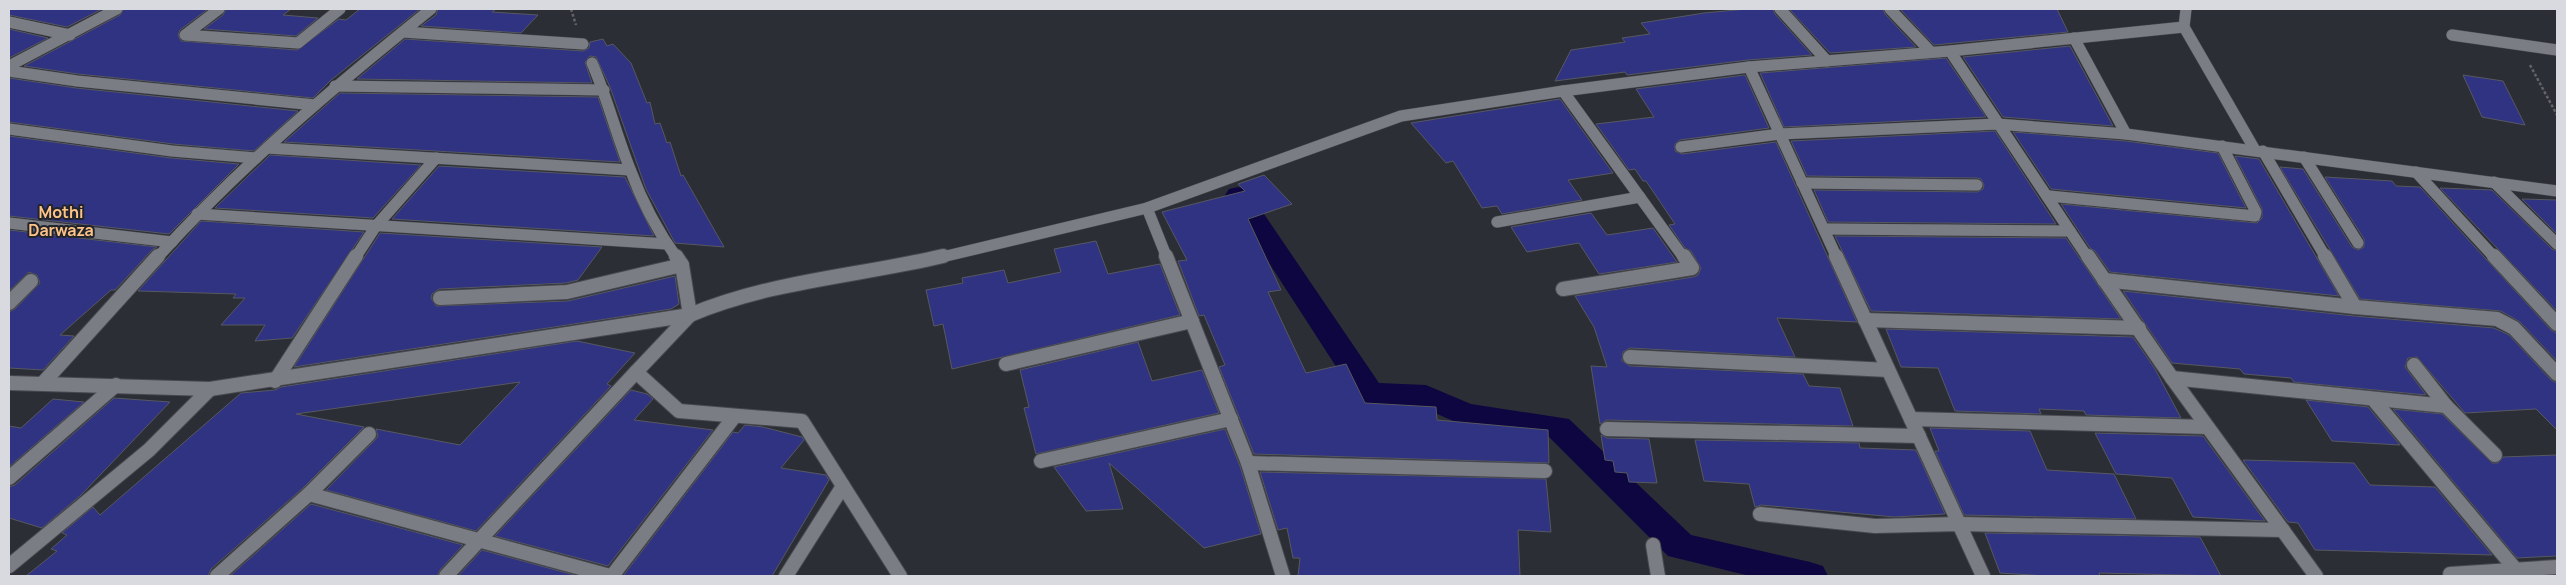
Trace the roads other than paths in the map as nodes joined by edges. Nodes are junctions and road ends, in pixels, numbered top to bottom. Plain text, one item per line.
1 (117, 9) edge
2 (219, 9) edge
3 (340, 9) edge
4 (431, 9) edge
5 (1780, 9) edge
6 (1890, 9) edge
7 (2186, 9) edge
8 (9, 22) edge
9 (2184, 27) junction
10 (403, 32) junction
11 (2452, 34) dead end
12 (70, 35) junction
13 (2074, 38) junction
14 (583, 44) dead end
15 (2557, 50) edge
16 (1950, 51) junction
17 (1931, 52) junction
18 (1827, 61) junction
19 (592, 63) dead end
20 (9, 66) edge
21 (1749, 67) junction
22 (9, 71) edge
23 (335, 86) junction
24 (604, 90) junction
25 (1563, 91) junction
26 (315, 105) junction
27 (1997, 124) junction
28 (9, 129) edge
29 (1780, 134) junction
30 (2126, 134) junction
31 (2222, 146) junction
32 (1681, 147) dead end
33 (266, 148) junction
34 (2259, 151) junction
35 (2304, 157) junction
36 (256, 158) junction
37 (436, 158) junction
38 (630, 170) junction
39 (2416, 172) junction
40 (2494, 182) junction
41 (1802, 183) junction
42 (1977, 185) dead end
43 (2557, 190) edge
44 (2049, 196) junction
45 (1640, 197) junction
46 (1147, 208) junction
47 (197, 214) junction
48 (1497, 222) dead end
49 (9, 223) edge
50 (376, 226) junction
51 (1824, 229) junction
52 (2070, 231) junction
53 (172, 242) junction
54 (2358, 243) dead end
55 (667, 244) junction
56 (2557, 244) edge
57 (682, 264) junction
58 (2104, 280) junction
59 (31, 281) dead end
60 (1563, 289) dead end
61 (440, 298) dead end
62 (9, 303) edge
63 (2355, 307) junction
64 (690, 315) junction
65 (1866, 320) junction
66 (1192, 321) junction
67 (2557, 324) edge
68 (2138, 328) junction
69 (1630, 357) dead end
70 (1006, 364) dead end
71 (2414, 365) dead end
72 (1888, 370) junction
73 (636, 372) junction
74 (2557, 374) edge
75 (2172, 378) junction
76 (275, 380) junction
77 (9, 383) edge
78 (43, 383) junction
79 (116, 385) junction
80 (210, 389) junction
81 (2373, 399) junction
82 (2446, 406) junction
83 (734, 417) junction
84 (1231, 419) junction
85 (1911, 419) junction
86 (2207, 427) junction
87 (1607, 429) dead end
88 (370, 434) dead end
89 (1919, 436) junction
90 (2495, 456) dead end
91 (1041, 461) dead end
92 (1248, 463) junction
93 (1545, 471) dead end
94 (9, 478) edge
95 (843, 486) junction
96 (309, 494) junction
97 (1760, 514) dead end
98 (1959, 524) junction
99 (2283, 530) junction
100 (479, 540) junction
101 (1653, 545) dead end
102 (9, 566) edge
103 (2557, 567) edge
104 (2516, 570) junction
105 (217, 576) edge
106 (446, 576) edge
107 (611, 576) edge
108 (786, 576) edge
109 (900, 576) edge
110 (1283, 576) edge
111 (1658, 576) edge
112 (1983, 576) edge
113 (2316, 576) edge
114 (2452, 576) edge

1 - 12 street
2 - 3 street
4 - 10 street
5 - 18 street
6 - 17 street
7 - 9 street
8 - 12 street
9 - 13 street
9 - 34 street
10 - 14 street
10 - 23 street
11 - 15 street
12 - 20 street
13 - 16 street
13 - 30 street
16 - 17 street
16 - 27 street
17 - 18 street
18 - 21 street
19 - 24 street
21 - 25 street
21 - 29 street
22 - 26 street
23 - 24 street
23 - 26 street
24 - 38 street
25 - 45 street
25 - 46 street
26 - 33 street
27 - 29 street
27 - 30 street
27 - 44 street
28 - 36 street
29 - 32 street
29 - 41 street
30 - 31 street
31 - 34 street
31 - 44 street
33 - 36 street
33 - 37 street
34 - 35 street
34 - 63 street
35 - 39 street
35 - 54 street
36 - 47 street
37 - 38 street
37 - 50 street
38 - 55 street
39 - 40 street
39 - 67 street
40 - 43 street
40 - 56 street
41 - 42 street
41 - 51 street
44 - 52 street
45 - 48 street
45 - 60 street
46 - 64 street
46 - 66 street
47 - 50 street
47 - 53 street
49 - 53 street
50 - 55 street
50 - 76 street
51 - 52 street
51 - 65 street
52 - 58 street
53 - 78 street
55 - 57 street
57 - 61 street
57 - 64 street
58 - 63 street
58 - 68 street
59 - 62 street
63 - 74 street
64 - 73 street
64 - 76 street
65 - 68 street
65 - 72 street
66 - 70 street
66 - 84 street
68 - 75 street
69 - 72 street
71 - 82 street
72 - 85 street
73 - 83 street
73 - 100 street
75 - 81 street
75 - 86 street
76 - 80 street
77 - 78 street
78 - 79 street
79 - 80 street
79 - 94 street
80 - 102 street
81 - 82 street
81 - 104 street
82 - 90 street
83 - 95 street
83 - 107 street
84 - 91 street
84 - 92 street
85 - 86 street
85 - 89 street
86 - 99 street
87 - 89 street
88 - 96 street
89 - 98 street
92 - 93 street
92 - 110 street
95 - 108 street
95 - 109 street
96 - 100 street
96 - 105 street
97 - 98 street
98 - 99 street
98 - 112 street
99 - 113 street
100 - 106 street
100 - 107 street
101 - 111 street
103 - 104 street
104 - 114 street

